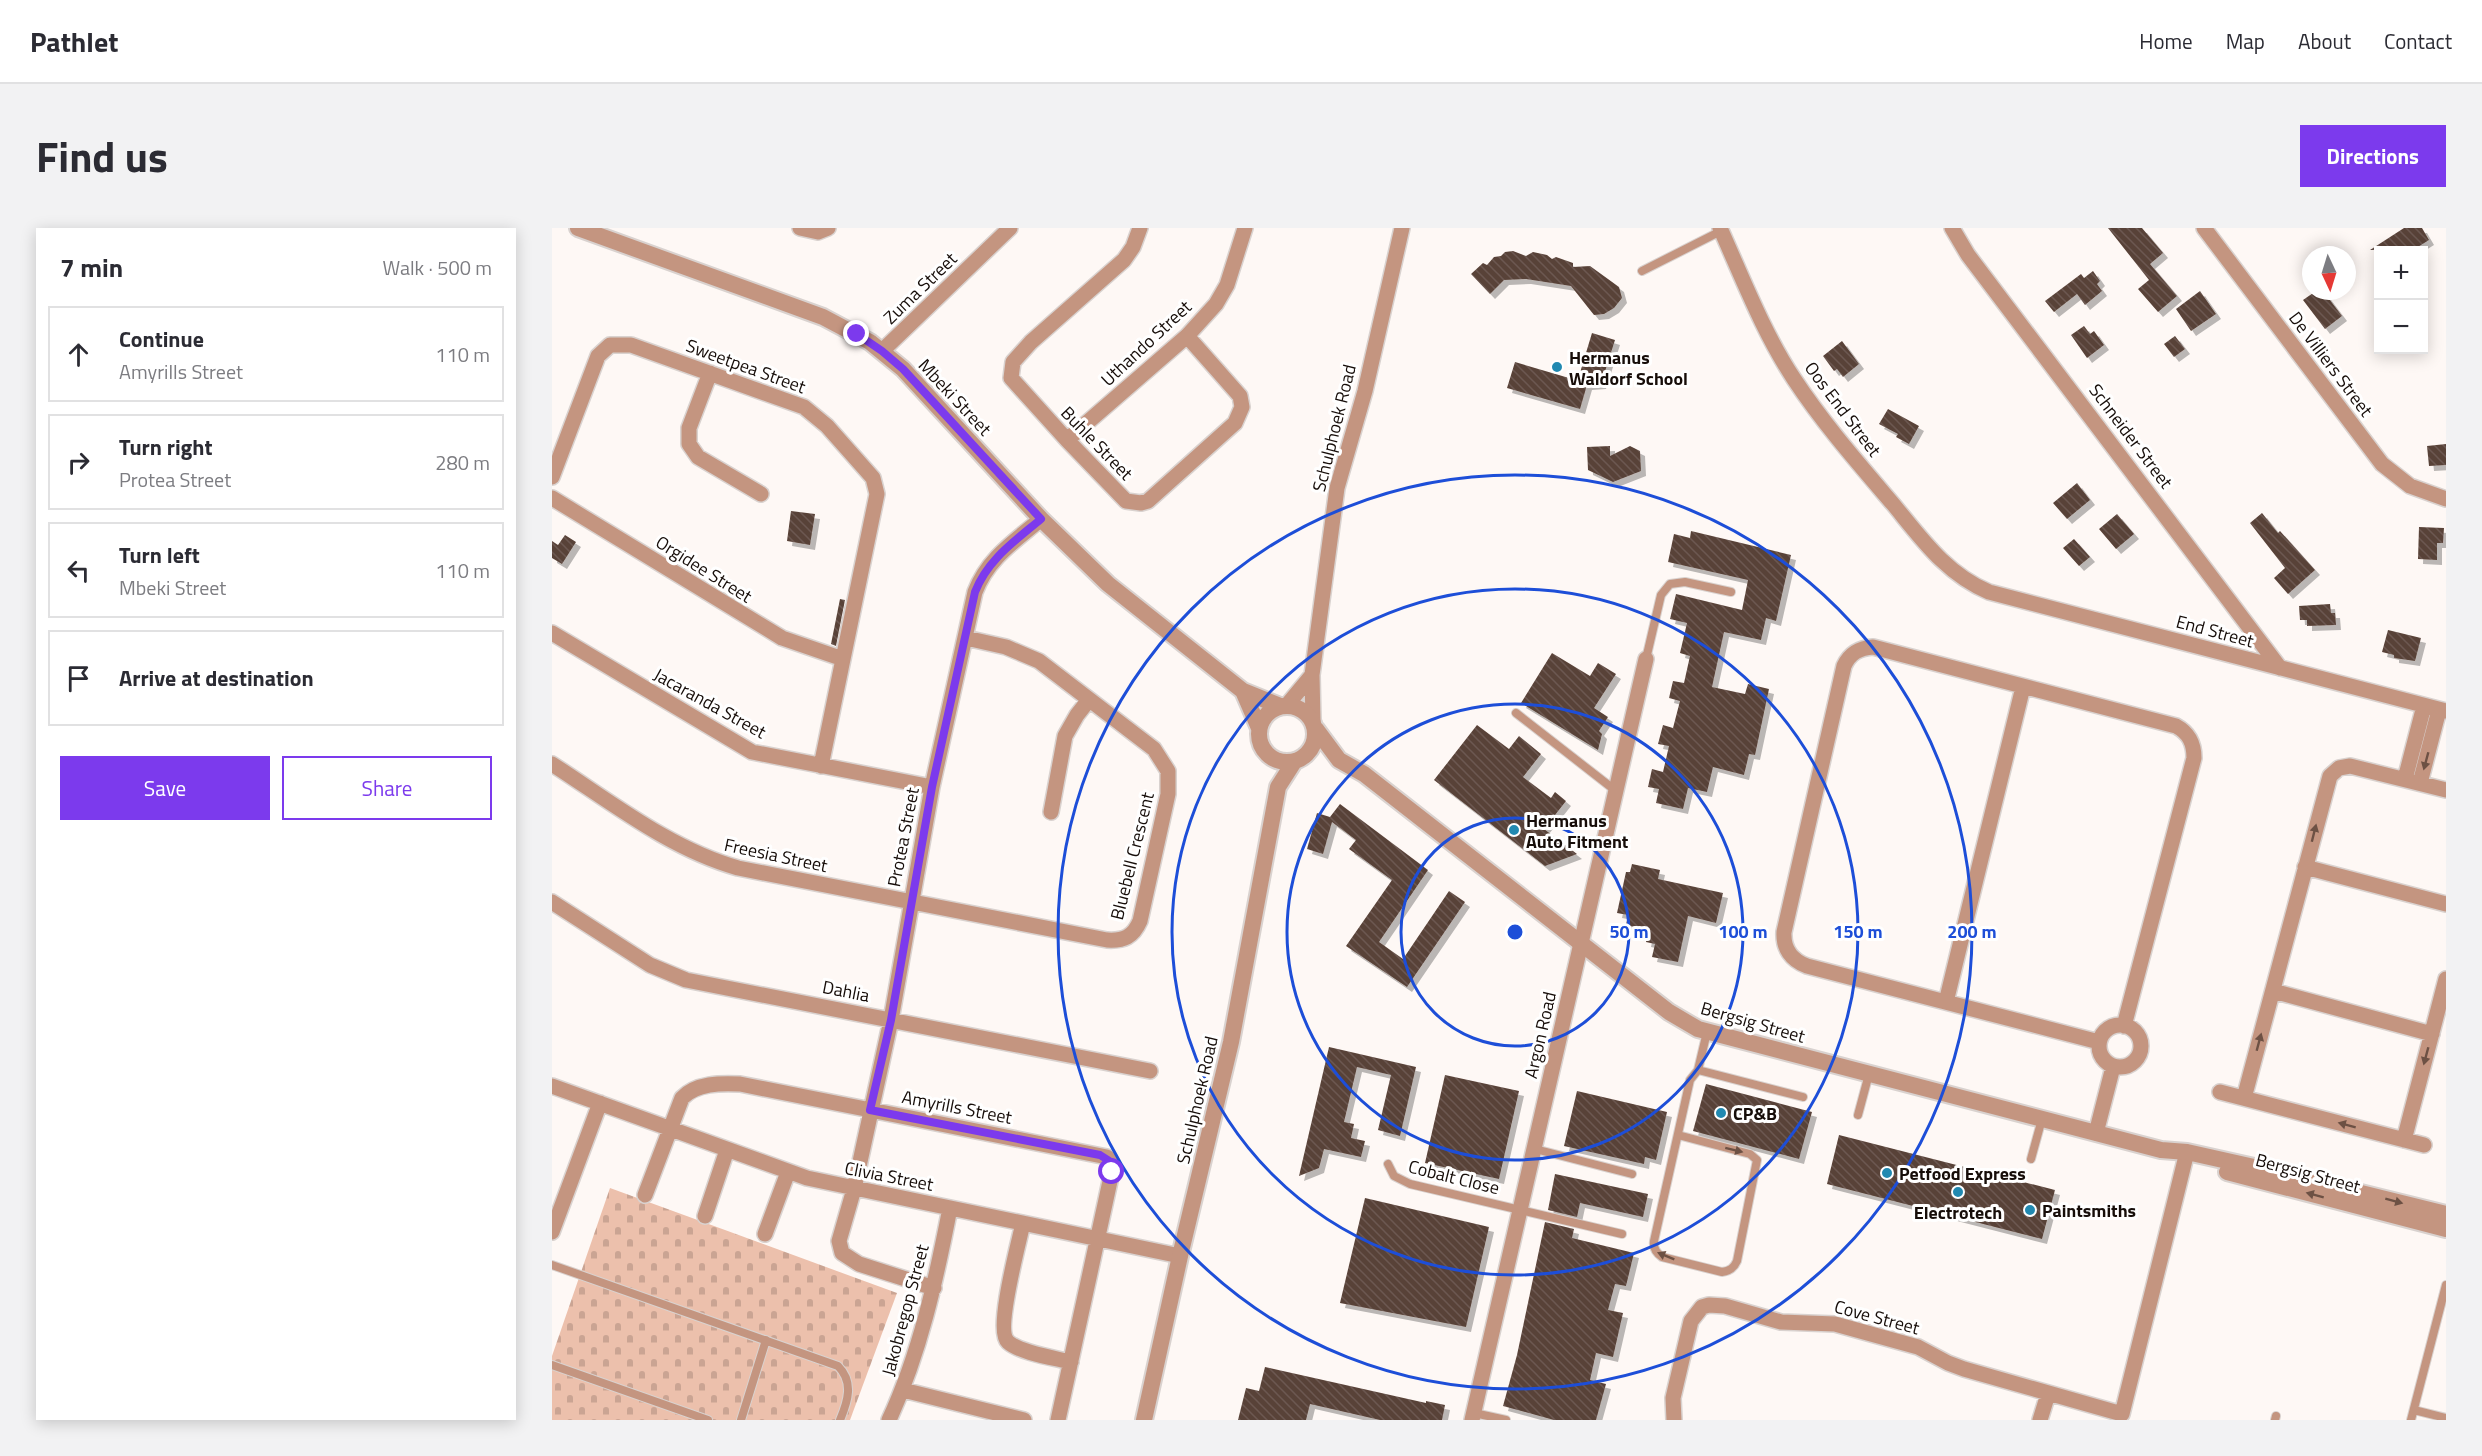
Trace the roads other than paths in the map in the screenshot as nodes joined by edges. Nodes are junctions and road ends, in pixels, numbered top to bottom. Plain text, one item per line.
1 (578, 228) edge
2 (800, 228) edge
3 (1011, 228) edge
4 (1140, 228) edge
5 (1245, 228) edge
6 (1402, 228) edge
7 (1952, 228) edge
8 (2204, 228) edge
9 (827, 229) edge
10 (1720, 229) edge
11 (1642, 271) dead end
12 (1186, 336) junction
13 (882, 351) junction
14 (710, 373) junction
15 (1067, 440) junction
16 (552, 477) edge
17 (761, 494) dead end
18 (552, 498) edge
19 (2446, 500) edge
20 (1041, 519) junction
21 (1975, 586) joint
22 (1731, 592) dead end
23 (552, 633) edge
24 (966, 638) junction
25 (843, 658) junction
26 (1646, 659) joint
27 (2280, 668) junction
28 (1312, 675) junction
29 (2023, 687) junction
30 (1243, 691) junction
31 (1088, 701) junction
32 (1283, 706) junction
33 (2424, 706) junction
34 (2443, 711) edge
35 (1516, 713) dead end
36 (1314, 725) junction
37 (1259, 728) junction
38 (1270, 756) junction
39 (1298, 760) junction
40 (1339, 760) junction
41 (552, 764) edge
42 (821, 766) junction
43 (2404, 779) junction
44 (2420, 783) junction
45 (932, 787) junction
46 (1278, 788) junction
47 (2446, 790) edge
48 (1616, 791) junction
49 (1051, 812) dead end
50 (2305, 867) junction
51 (552, 902) edge
52 (910, 902) junction
53 (2446, 904) edge
54 (1581, 944) junction
55 (2446, 979) edge
56 (2273, 991) junction
57 (1946, 1002) junction
58 (891, 1020) junction
59 (2124, 1026) junction
60 (1707, 1032) junction
61 (2432, 1034) junction
62 (2099, 1042) junction
63 (2114, 1067) junction
64 (1150, 1071) dead end
65 (1698, 1071) junction
66 (1869, 1074) junction
67 (552, 1086) edge
68 (2220, 1092) dead end
69 (1803, 1097) dead end
70 (2244, 1098) junction
71 (600, 1103) junction
72 (870, 1110) junction
73 (1858, 1115) dead end
74 (2042, 1119) junction
75 (670, 1129) junction
76 (2096, 1133) junction
77 (1678, 1135) junction
78 (2404, 1140) junction
79 (2424, 1145) dead end
80 (1534, 1149) junction
81 (727, 1150) junction
82 (2186, 1156) junction
83 (2031, 1160) dead end
84 (1388, 1164) dead end
85 (788, 1172) junction
86 (1632, 1174) dead end
87 (854, 1189) junction
88 (645, 1195) dead end
89 (951, 1208) junction
90 (1521, 1208) junction
91 (2446, 1214) edge
92 (705, 1216) dead end
93 (1023, 1223) junction
94 (2446, 1229) edge
95 (552, 1232) edge
96 (765, 1234) dead end
97 (1622, 1234) dead end
98 (1099, 1238) junction
99 (1180, 1256) junction
100 (552, 1265) edge
101 (2446, 1285) edge
102 (934, 1288) junction
103 (766, 1340) junction
104 (1071, 1362) junction
105 (552, 1365) edge
106 (903, 1390) junction
107 (2048, 1395) junction
108 (2414, 1410) junction
109 (1473, 1416) edge
110 (2123, 1418) edge
111 (2446, 1418) edge
112 (708, 1420) edge
113 (741, 1420) edge
114 (840, 1420) edge
115 (889, 1420) edge
116 (1024, 1420) edge
117 (1058, 1420) edge
118 (1144, 1420) edge
119 (1506, 1420) edge
120 (1674, 1420) edge
121 (2040, 1420) edge
122 (2411, 1420) edge

1 - 13 street, Mbeki Street
2 - 9 street
3 - 13 street, Zuma Street
4 - 15 street, Buhle Street
5 - 12 street, Uthando Street
6 - 28 street, Schulphoek Road
7 - 27 street, Schneider Street
8 - 19 street, De Villiers Street
10 - 11 lane
10 - 21 street, Oos End Street
12 - 15 street, Uthando Street
12 - 15 street, Buhle Street
13 - 20 street, Mbeki Street
14 - 16 street, Sweetpea Street
14 - 17 street
14 - 25 street, Sweetpea Street
18 - 25 street, Orgidee Street
20 - 24 street, Protea Street
20 - 30 street, Mbeki Street
21 - 27 street, End Street
22 - 26 lane
23 - 42 street, Jacaranda Street
24 - 31 street, Bluebell Crescent
24 - 45 street, Protea Street
25 - 42 street, Sweetpea Street
26 - 48 street, Argon Road
27 - 33 street, End Street
28 - 32 street
28 - 36 street, Schulphoek Road
29 - 57 street
29 - 57 street
29 - 59 street
30 - 32 street, Mbeki Street
30 - 37 street, Mbeki Street
31 - 49 street
31 - 52 street, Bluebell Crescent
32 - 36 street
32 - 37 street
33 - 34 street, End Street
33 - 43 street
34 -> 44 street
35 - 48 lane
36 - 39 street
36 - 40 street, Bergsig Street
37 - 38 street
38 - 39 street
38 - 46 street, Schulphoek Road
39 - 40 street, Bergsig Street
39 - 46 street, Schulphoek Road
40 - 54 street, Bergsig Street
41 - 52 street, Freesia Street
42 - 45 street, Jacaranda Street
43 - 44 street
50 -> 43 street
44 - 47 street
45 - 52 street, Protea Street
46 - 99 street, Schulphoek Road
48 - 54 street, Argon Road
50 - 53 street
50 - 56 street
51 - 58 street, Dahlia
52 - 58 street, Protea Street
54 - 60 street, Bergsig Street
54 - 80 street, Argon Road
55 - 61 street
56 - 61 street
70 -> 56 street
57 - 62 street
58 - 64 street, Dahlia
58 - 72 street, Protea Street
59 - 62 street
59 - 63 street
60 - 65 lane
60 - 66 street, Bergsig Street
61 -> 78 street
62 - 63 street
63 - 76 street
65 - 69 lane
65 - 77 lane
66 - 73 lane
66 - 74 street, Bergsig Street
67 - 71 street, Clivia Street
68 - 70 street
78 -> 70 street
71 - 75 street, Clivia Street
71 - 95 street
72 - 75 street, Amyrills Street
72 - 87 street, Protea Street
72 - 98 street, Amyrills Street
74 - 76 street, Bergsig Street
74 - 83 lane
75 - 81 street, Clivia Street
75 - 88 street, Amyrills Street
76 - 82 street, Bergsig Street
77 -> 77 lane
78 - 79 street
80 - 86 lane
80 - 90 street, Argon Road
81 - 85 street, Clivia Street
81 - 92 street
82 -> 91 street, Bergsig Street
94 -> 82 street, Bergsig Street
82 - 110 street, Cove Street
84 - 90 lane, Cobalt Close
85 - 87 street, Clivia Street
85 - 96 street
87 - 89 street, Clivia Street
87 - 102 street, Protea Street
89 - 93 street, Clivia Street
89 - 102 street, Jakobregop Street
90 - 97 lane, Cobalt Close
90 - 109 street, Argon Road
93 - 98 street, Clivia Street
93 - 104 street
98 - 99 street, Clivia Street
98 - 104 street
99 - 118 street, Schulphoek Road
100 - 103 lane
101 - 108 lane
102 - 106 street, Jakobregop Street
103 - 113 lane
103 - 114 lane
104 - 117 street
105 - 112 lane
106 - 115 street, Jakobregop Street
106 - 116 street
107 - 110 street, Cove Street
107 - 120 street, Cove Street
107 - 121 street
108 - 111 lane
108 - 122 lane
109 - 119 lane

